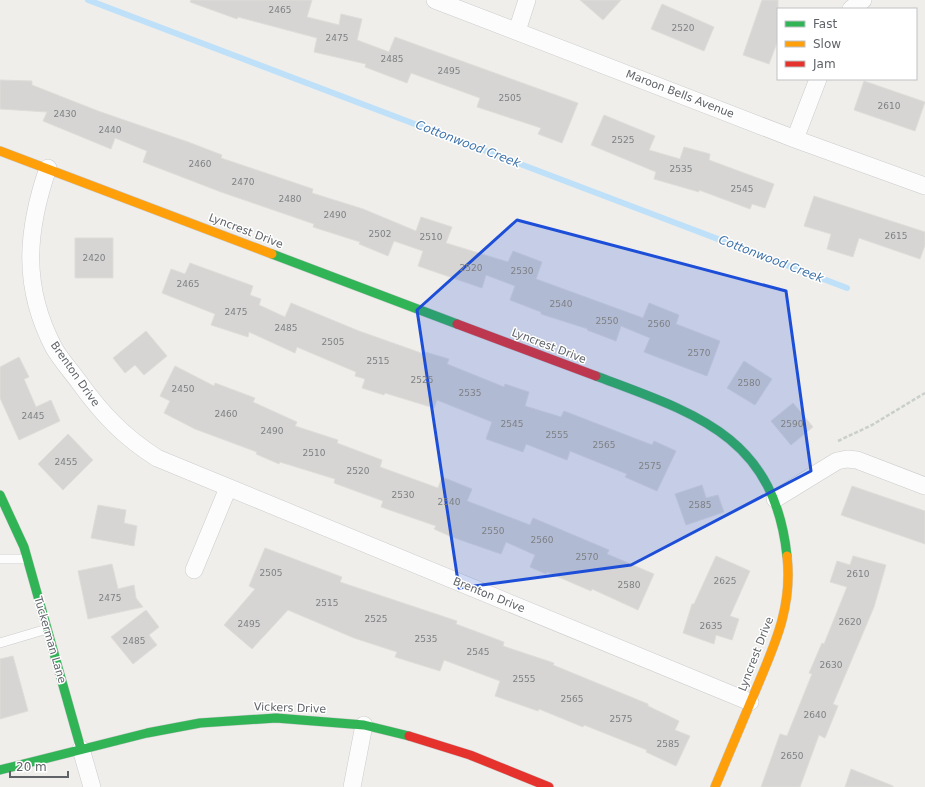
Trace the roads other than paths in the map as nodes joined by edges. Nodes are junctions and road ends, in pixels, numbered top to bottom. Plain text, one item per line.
1 (435, 0) edge
2 (527, 0) edge
3 (863, 0) edge
4 (852, 8) edge
5 (517, 31) junction
6 (818, 80) edge
7 (795, 138) junction
8 (0, 151) edge
9 (48, 168) junction
10 (925, 186) edge
11 (925, 486) edge
12 (228, 488) junction
13 (0, 495) edge
14 (775, 499) junction
15 (0, 559) edge
16 (27, 559) junction
17 (194, 570) dead end
18 (47, 629) junction
19 (0, 644) edge
20 (750, 702) junction
21 (364, 725) junction
22 (81, 749) junction
23 (0, 770) edge
24 (92, 787) edge
25 (352, 787) edge
26 (549, 787) edge
27 (715, 787) edge

1 - 5 street, Maroon Bells Avenue
2 - 5 street
3 - 4 street
5 - 7 street, Maroon Bells Avenue
6 - 7 street
7 - 10 street, Maroon Bells Avenue
8 - 9 street, Lyncrest Drive
9 - 12 street, Brenton Drive
9 - 14 street, Lyncrest Drive
11 - 14 street
12 - 17 street
12 - 20 street, Brenton Drive
13 - 16 street, Tuckerman Lane
14 - 20 street, Lyncrest Drive
15 - 16 lane
16 - 18 street, Tuckerman Lane
18 - 19 lane
18 - 22 street, Tuckerman Lane
20 - 27 street, Lyncrest Drive
21 - 22 street, Vickers Drive
21 - 25 street
21 - 26 street, Vickers Drive
22 - 23 street, Vickers Drive
22 - 24 street, Tuckerman Lane

